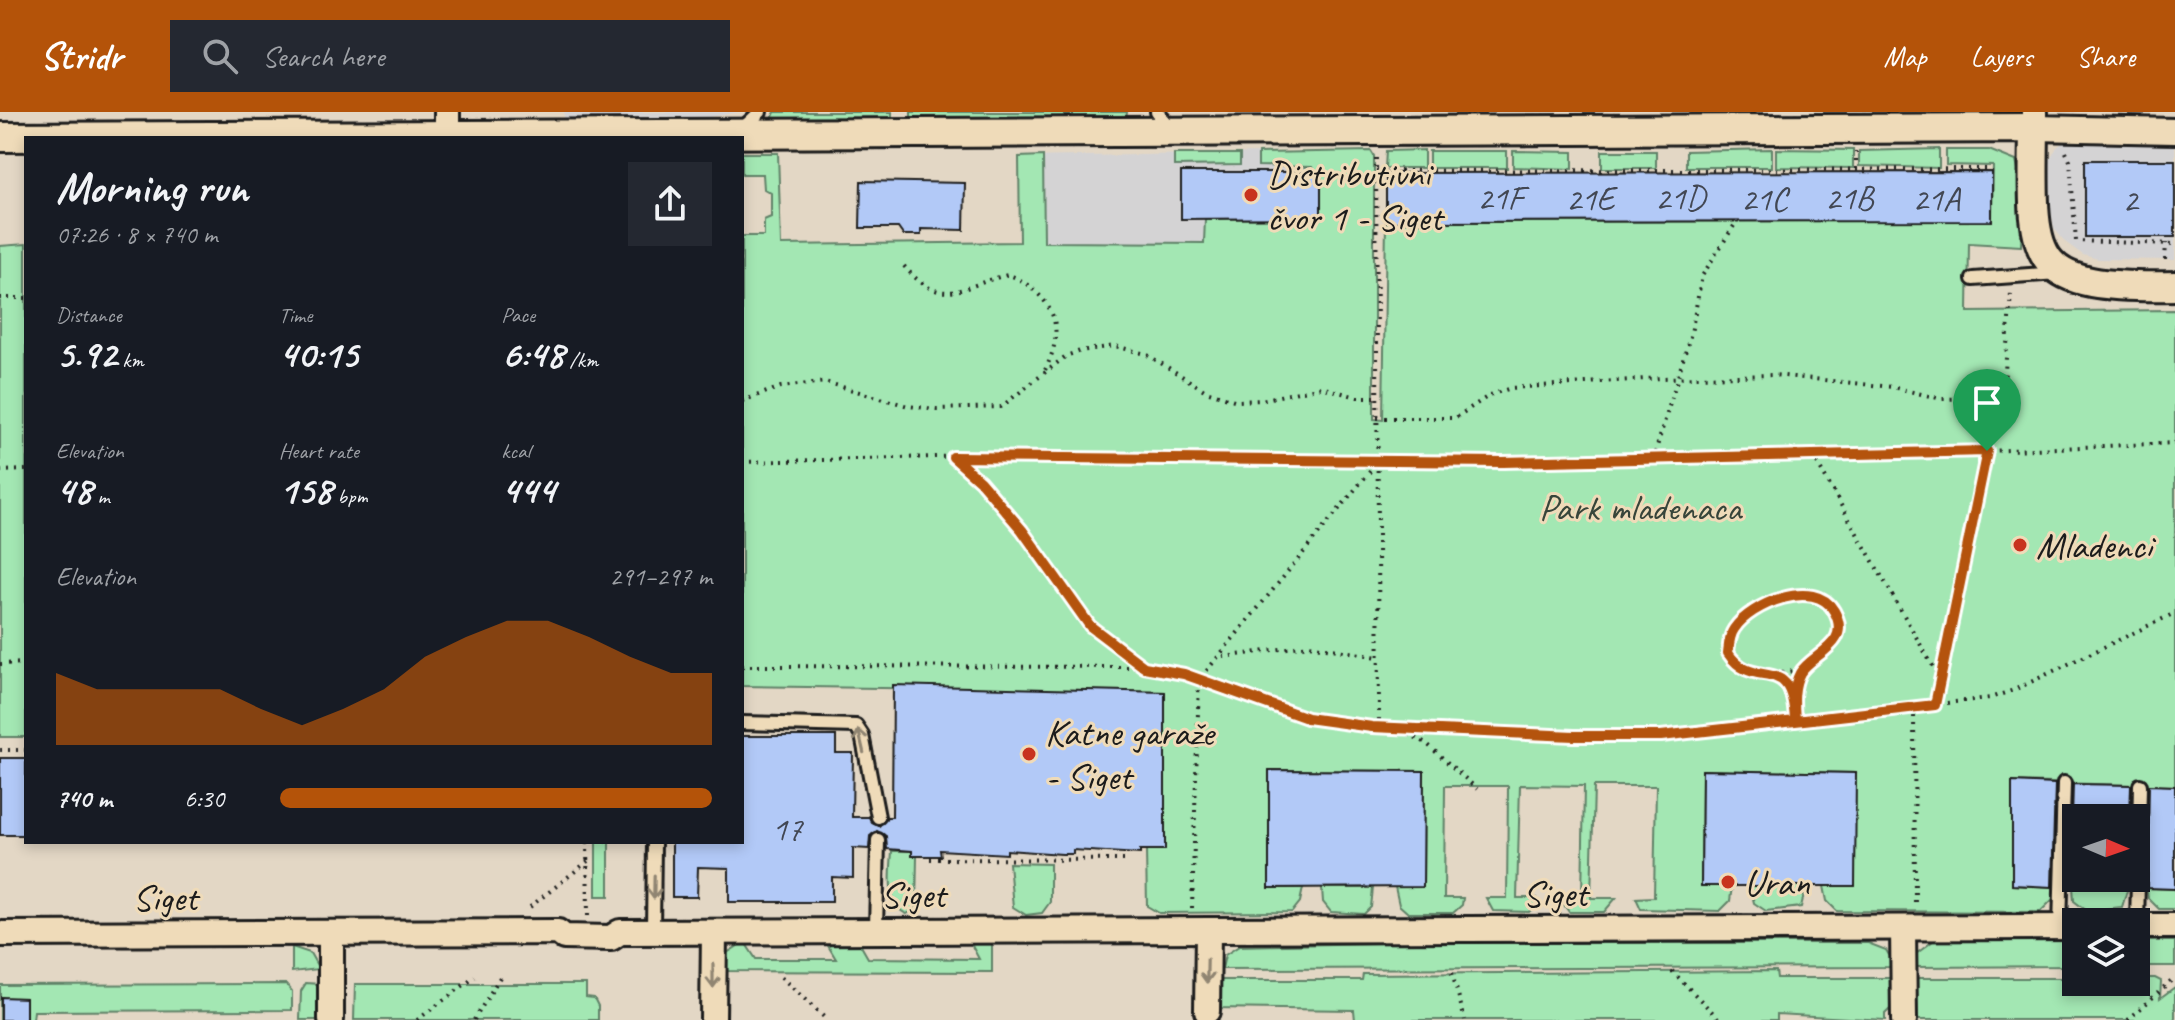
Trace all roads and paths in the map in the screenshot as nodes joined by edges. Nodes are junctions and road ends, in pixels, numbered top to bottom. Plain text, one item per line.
1 (760, 112) edge
2 (1743, 120) edge
3 (2034, 120) edge
4 (1680, 121) edge
5 (1166, 122) edge
6 (1334, 122) edge
7 (1506, 122) edge
8 (447, 124) edge
9 (2175, 131) edge
10 (735, 135) junction
11 (24, 136) edge
12 (34, 136) edge
13 (681, 136) edge
14 (0, 137) edge
15 (2062, 144) dead end
16 (1376, 148) dead end
17 (1943, 158) dead end
18 (1942, 169) junction
19 (1990, 169) dead end
20 (1376, 171) junction
21 (1737, 221) dead end
22 (2166, 243) junction
23 (2175, 244) edge
24 (904, 266) dead end
25 (2061, 273) junction
26 (2170, 273) edge
27 (2012, 278) junction
28 (1973, 279) dead end
29 (0, 298) edge
30 (24, 298) edge
31 (1042, 376) junction
32 (1678, 377) junction
33 (1377, 397) junction
34 (2003, 397) junction
35 (744, 400) edge
36 (1377, 418) junction
37 (2175, 443) edge
38 (1987, 451) junction
39 (1813, 456) junction
40 (953, 457) junction
41 (1653, 460) junction
42 (744, 462) edge
43 (1377, 462) junction
44 (24, 470) edge
45 (0, 471) edge
46 (2175, 613) edge
47 (1378, 657) junction
48 (1221, 658) junction
49 (24, 663) edge
50 (0, 664) edge
51 (744, 666) edge
52 (1144, 667) junction
53 (1804, 668) junction
54 (1774, 675) junction
55 (1940, 679) junction
56 (1199, 680) junction
57 (1794, 693) junction
58 (1935, 705) junction
59 (1914, 708) junction
60 (1795, 721) junction
61 (744, 723) edge
62 (1379, 728) junction
63 (1399, 729) junction
64 (0, 750) edge
65 (24, 750) edge
66 (2064, 783) dead end
67 (2140, 785) dead end
68 (1477, 789) dead end
69 (878, 817) dead end
70 (878, 840) dead end
71 (587, 844) edge
72 (654, 844) edge
73 (930, 859) dead end
74 (1129, 860) dead end
75 (588, 861) junction
76 (2067, 908) edge
77 (2137, 908) edge
78 (522, 913) dead end
79 (588, 918) dead end
80 (1909, 920) junction
81 (1200, 923) junction
82 (2150, 926) edge
83 (2175, 926) edge
84 (2062, 927) edge
85 (876, 930) junction
86 (653, 932) junction
87 (714, 932) junction
88 (331, 933) junction
89 (0, 934) edge
90 (1672, 971) dead end
91 (1452, 973) dead end
92 (475, 977) dead end
93 (500, 977) dead end
94 (781, 977) dead end
95 (2175, 977) edge
96 (1207, 1011) dead end
97 (331, 1020) edge
98 (417, 1020) edge
99 (474, 1020) edge
100 (713, 1020) edge
101 (827, 1020) edge
102 (1465, 1020) edge
103 (1720, 1020) edge
104 (1904, 1020) edge
105 (2128, 1020) edge

1 - 10 lane
2 - 3 street
2 - 4 street
3 - 9 street
3 - 25 street
4 - 7 street
5 - 6 street
5 - 10 street
6 - 7 street
8 - 12 street
8 - 13 street
10 - 13 street
11 - 14 street
15 - 22 path
16 - 20 path
17 - 18 path
18 - 19 path
18 - 20 path
20 - 33 path
21 - 32 path
22 - 23 path
22 - 26 path
24 - 31 path
25 - 26 street
25 - 27 lane
27 - 28 lane
27 - 34 path
29 - 30 path
31 - 33 path
31 - 35 path
32 - 34 path
32 - 36 path
32 - 41 path
33 - 36 path
34 - 38 path
36 - 43 path
37 - 38 path
38 - 39 path
38 - 55 path
39 - 41 path
39 - 55 path
40 - 42 path
40 - 43 path
40 - 52 path
41 - 43 path
43 - 47 path
43 - 48 path
44 - 45 path
46 - 58 path
47 - 48 path
47 - 62 path
48 - 56 path
49 - 50 path
51 - 52 path
52 - 56 path
53 - 54 path
53 - 54 path
53 - 57 path
54 - 57 path
55 - 58 path
56 - 62 path
56 - 81 path
57 - 60 path
58 - 59 path
59 - 60 path
59 - 80 path
60 - 63 path
69 -> 61 lane
62 - 63 path
63 - 68 path
64 - 65 path
66 - 76 lane
67 - 77 lane
70 - 85 lane
71 - 75 path
72 -> 86 lane
73 - 74 path
75 - 78 path
75 - 79 path
80 - 81 street, Siget
80 - 84 street, Siget
80 - 104 street
81 - 85 street, Siget
81 -> 96 street
82 - 83 street
85 - 87 street, Siget
86 - 87 street, Siget
86 - 88 street, Siget
87 -> 100 street
88 - 89 street, Siget
88 - 97 street
90 - 103 path
91 - 102 path
92 - 98 path
93 - 99 path
94 - 101 path
95 - 105 path

